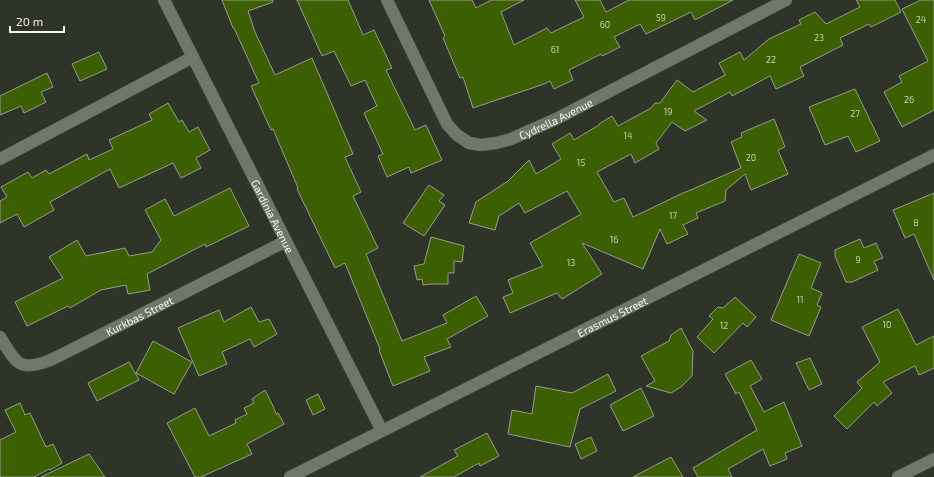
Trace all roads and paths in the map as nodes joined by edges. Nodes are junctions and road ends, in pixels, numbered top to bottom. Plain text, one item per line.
1 (164, 0) edge
2 (387, 0) edge
3 (786, 0) edge
4 (193, 57) junction
5 (934, 155) edge
6 (0, 159) edge
7 (286, 241) junction
8 (0, 337) edge
9 (382, 431) junction
10 (934, 459) edge
11 (290, 477) edge
12 (898, 477) edge

1 - 4 street, Gardinia Avenue
2 - 3 street, Cydrella Avenue
4 - 6 street
4 - 7 street, Gardinia Avenue
5 - 9 street, Erasmus Street
7 - 8 street, Kurkbas Street
7 - 9 street, Gardinia Avenue
9 - 11 street, Erasmus Street
10 - 12 street

